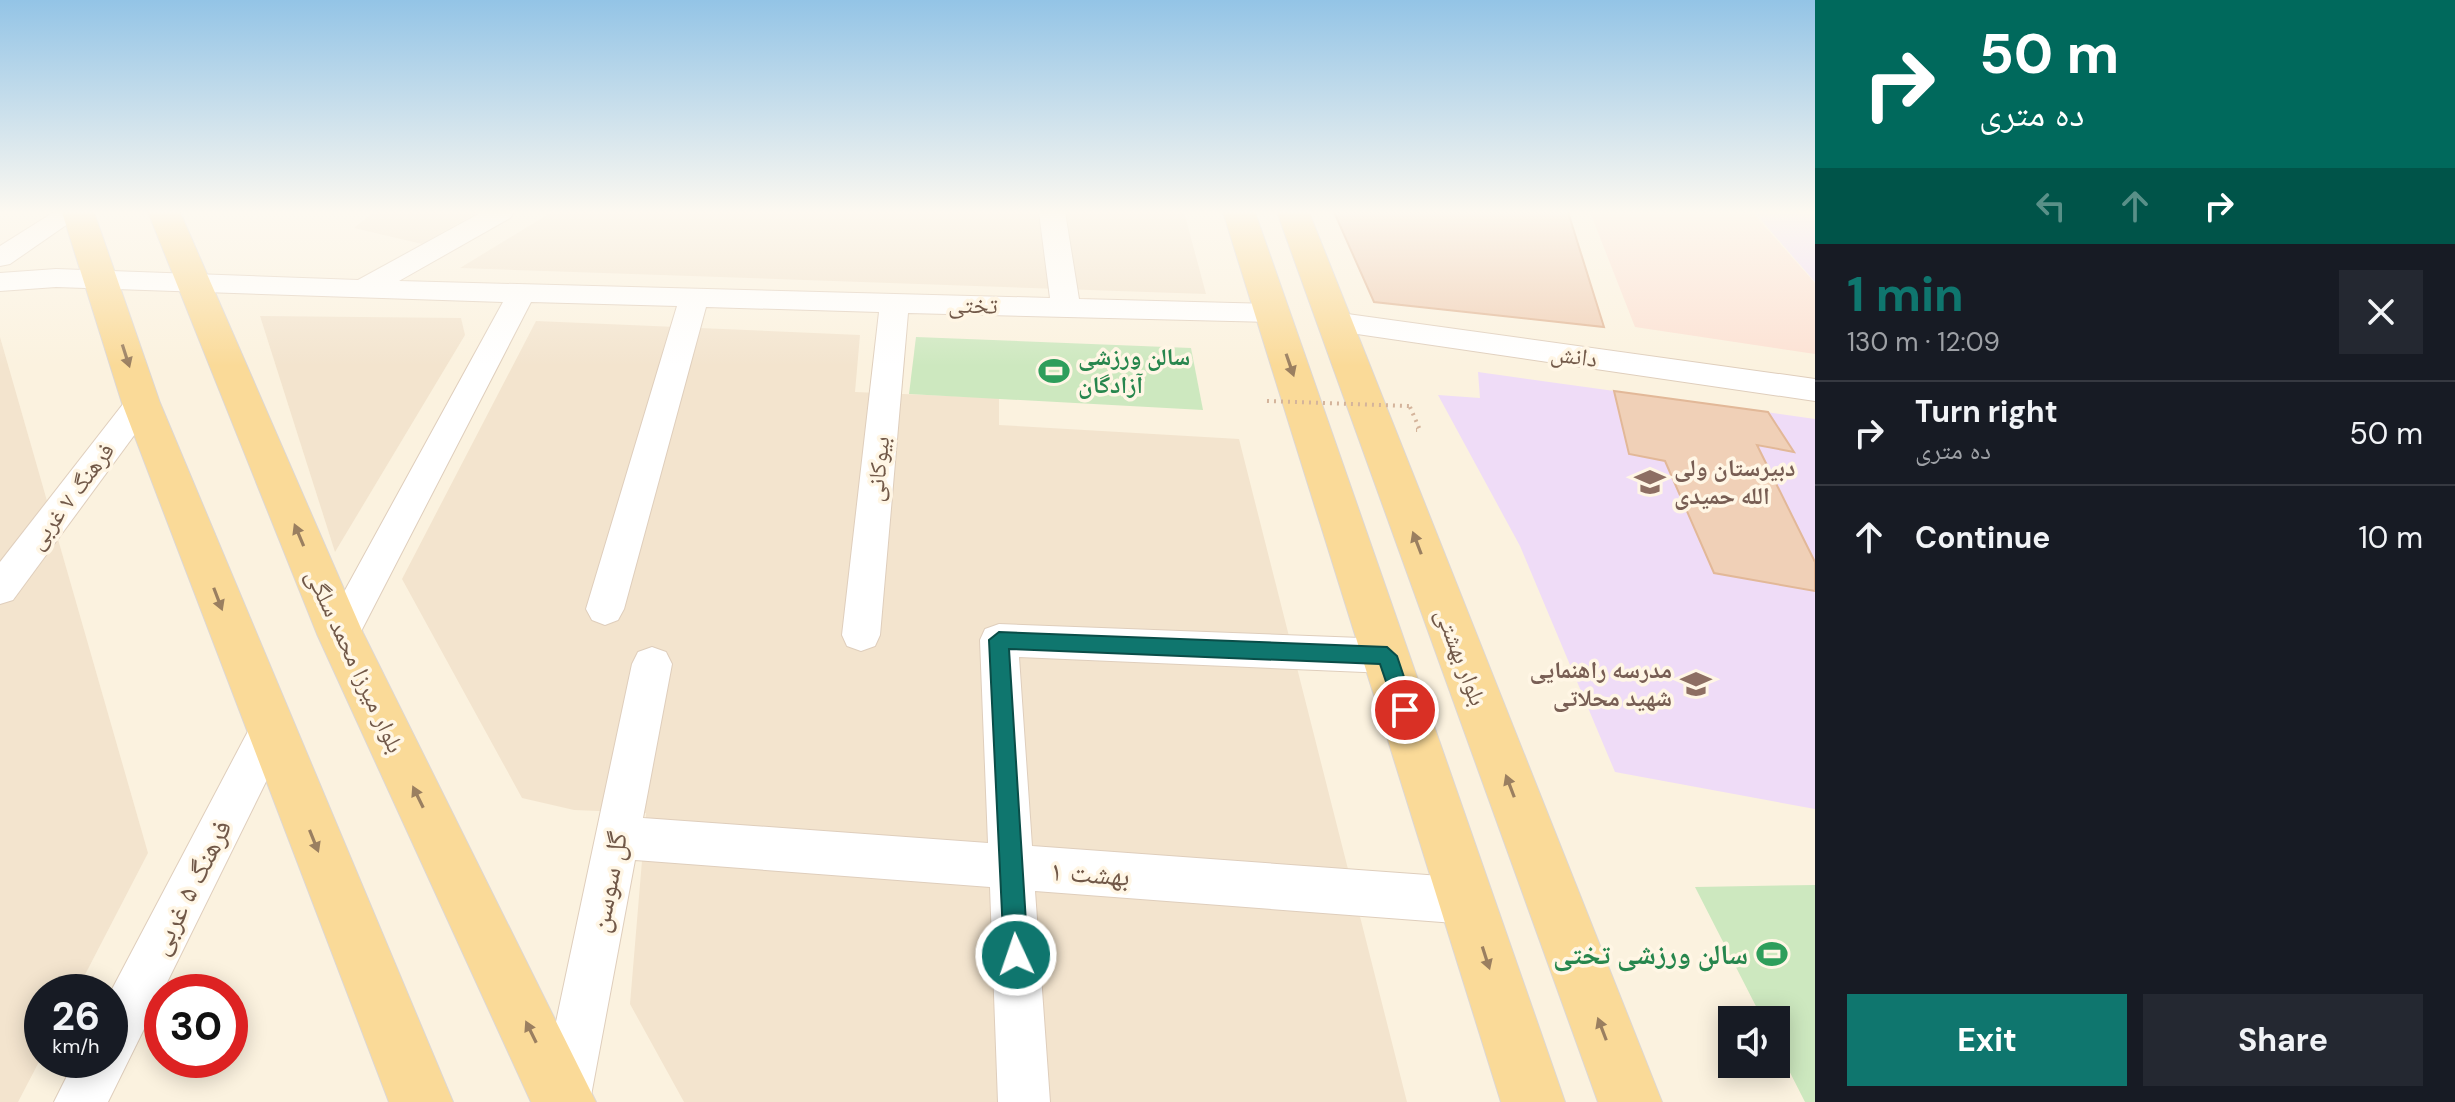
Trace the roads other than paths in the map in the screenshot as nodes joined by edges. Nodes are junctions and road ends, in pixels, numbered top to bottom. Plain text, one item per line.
1 (94, 263) edge
2 (184, 263) edge
3 (410, 263) edge
4 (1059, 263) edge
5 (1256, 263) edge
6 (1312, 263) edge
7 (0, 282) edge
8 (101, 282) junction
9 (192, 285) junction
10 (364, 289) junction
11 (522, 293) junction
12 (694, 298) junction
13 (894, 303) junction
14 (1066, 308) junction
15 (1273, 313) junction
16 (1333, 322) junction
17 (1815, 390) edge
18 (141, 403) junction
19 (0, 589) edge
20 (605, 609) dead end
21 (340, 634) junction
22 (861, 635) dead end
23 (1387, 656) junction
24 (652, 664) dead end
25 (270, 731) junction
26 (617, 837) junction
27 (1012, 867) junction
28 (1468, 901) junction
29 (128, 1009) edge
30 (93, 1078) edge
31 (564, 1101) edge
32 (80, 1102) edge
33 (421, 1102) edge
34 (1024, 1102) edge
35 (1533, 1102) edge
36 (1630, 1102) edge

1 - 8 main road
2 - 9 main road, بلوار میرزا محمد سلگی
3 - 10 street
4 - 14 street
5 - 15 main road
6 - 16 main road, بلوار بهشتی
7 - 8 street, تختی
8 - 9 street, تختی
8 -> 18 main road
9 - 10 street, تختی
21 -> 9 main road, بلوار میرزا محمد سلگی
10 - 11 street, تختی
11 - 12 street, تختی
11 - 21 street
12 - 13 street, تختی
12 - 20 street
13 - 14 street, تختی
13 - 22 street, بیوکانی
14 - 15 street, تختی
15 - 16 main road
15 -> 23 main road
16 - 17 street, دانش
36 -> 16 main road, بلوار بهشتی
18 - 19 street, فرهنگ ۷ غربی
18 -> 25 main road
31 -> 21 main road, بلوار میرزا محمد سلگی
23 - 27 street
23 - 28 main road
24 - 26 street, گل سوسن
25 - 29 street, فرهنگ ۵ غربی
25 -> 33 main road
26 - 27 street, بهشت ۱
26 - 31 street, گل سوسن
27 - 28 street, بهشت ۱
27 - 34 street
28 -> 35 main road
30 - 32 street

